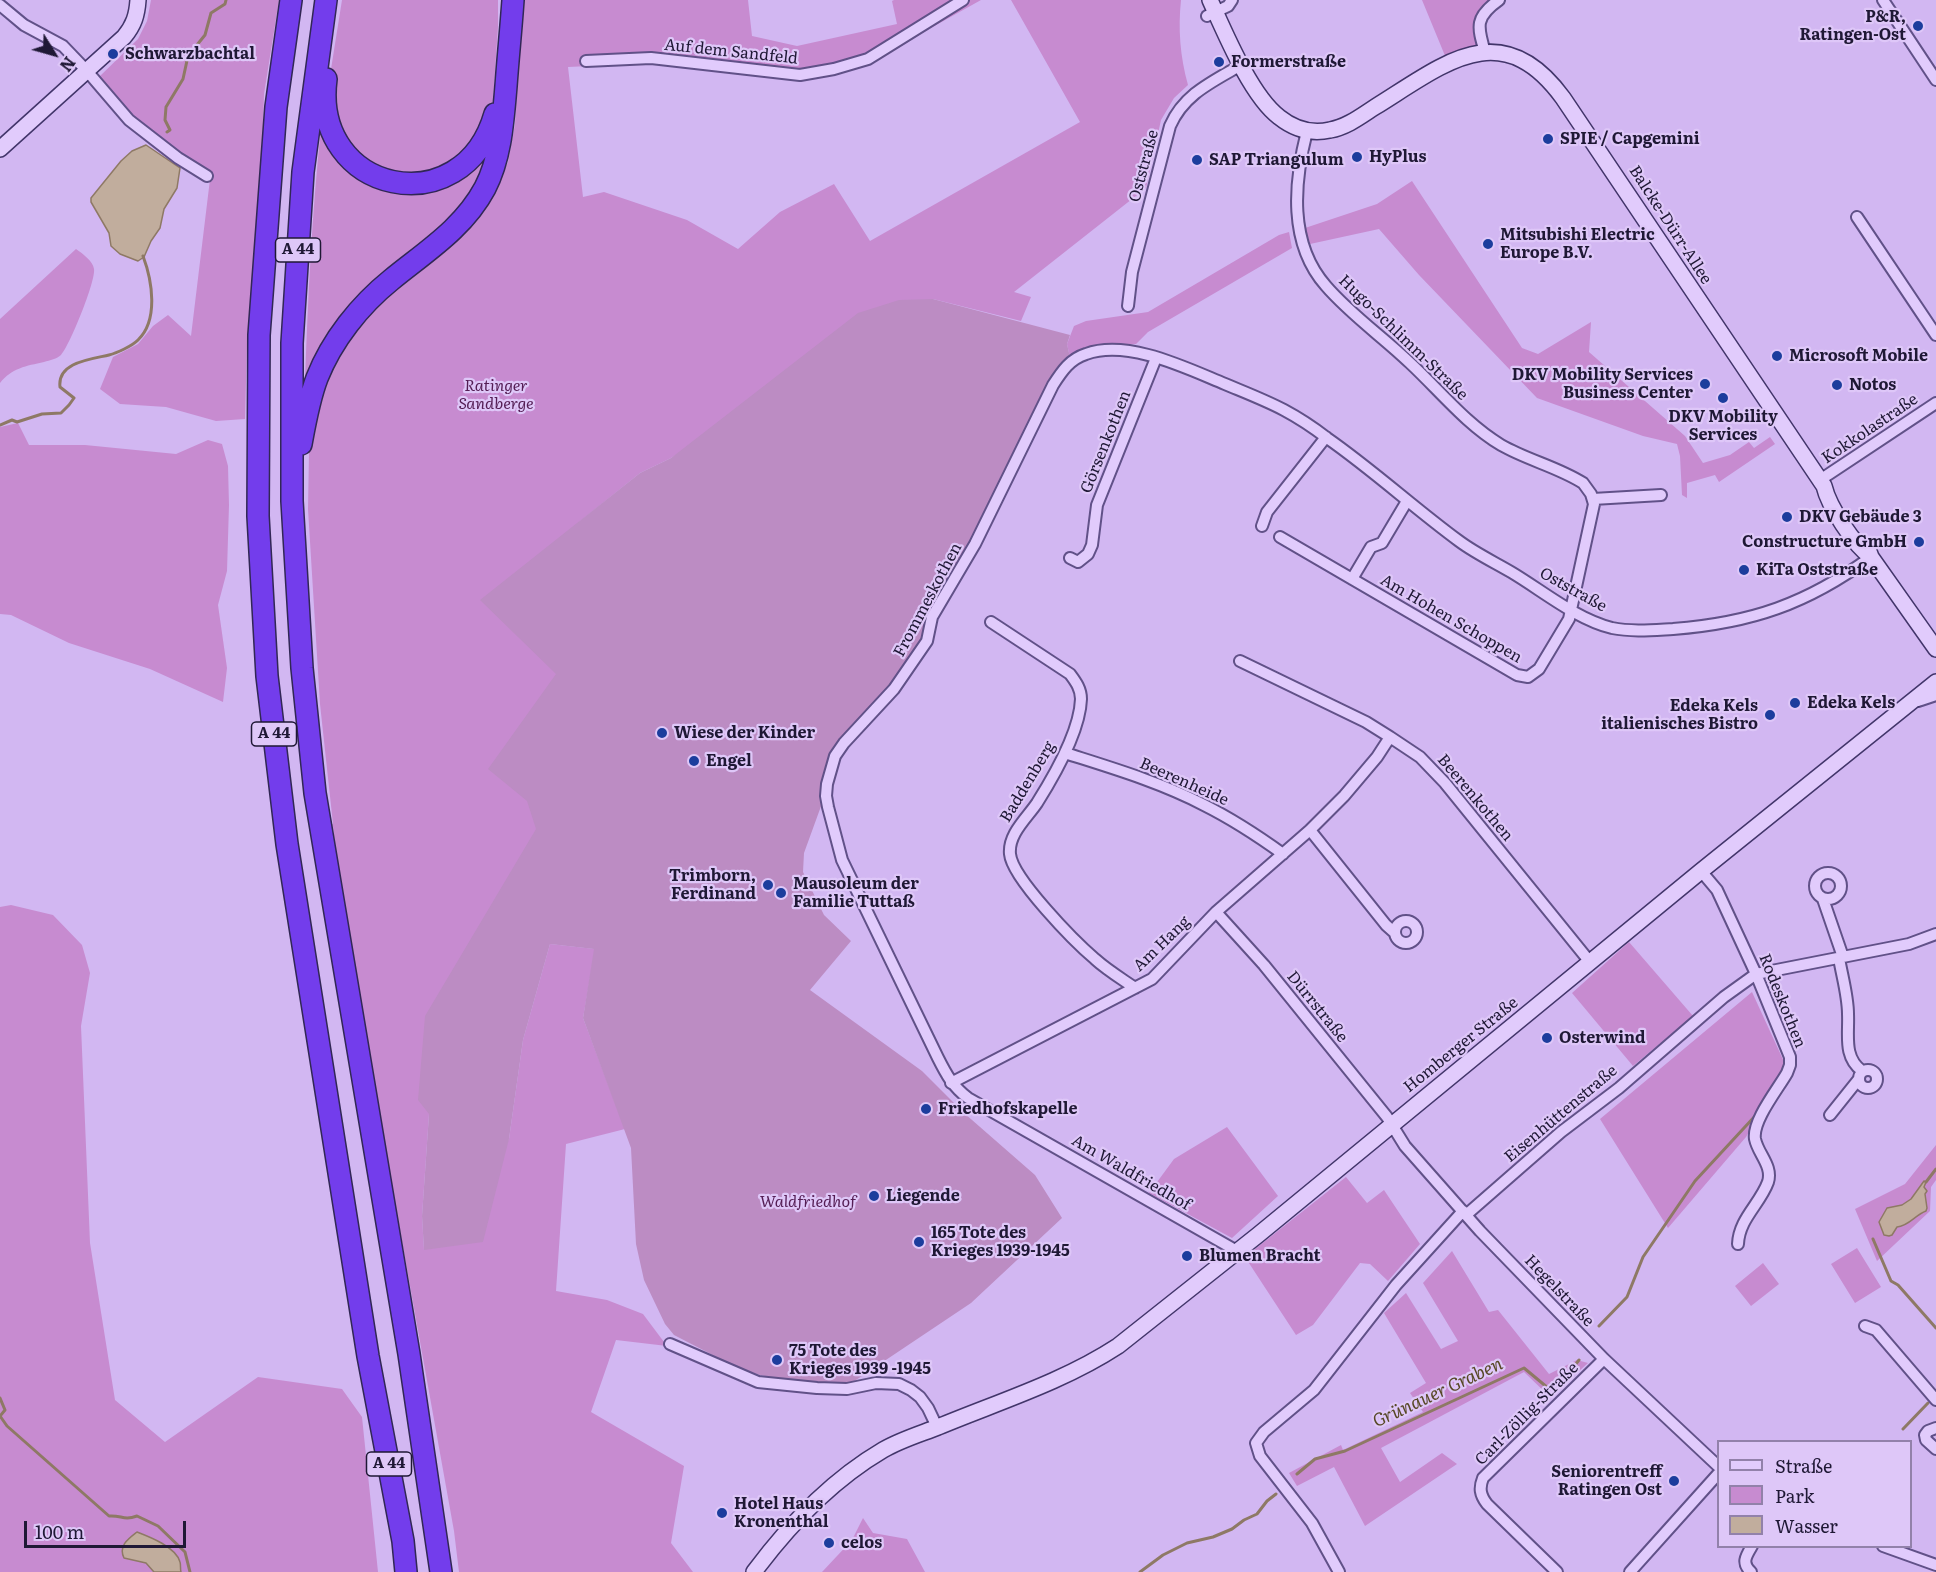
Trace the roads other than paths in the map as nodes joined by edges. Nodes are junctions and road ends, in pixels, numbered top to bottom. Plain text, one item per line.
1 (129, 0) edge
2 (138, 0) edge
3 (291, 0) edge
4 (326, 0) edge
5 (336, 0) edge
6 (504, 0) edge
7 (513, 0) edge
8 (963, 0) edge
9 (1199, 0) edge
10 (1232, 0) edge
11 (1499, 0) edge
12 (1883, 0) edge
13 (0, 5) edge
14 (1211, 10) edge
15 (113, 46) junction
16 (1485, 52) junction
17 (586, 61) dead end
18 (1241, 65) junction
19 (87, 71) junction
20 (1936, 80) edge
21 (1308, 131) junction
22 (0, 149) edge
23 (207, 176) dead end
24 (1857, 217) dead end
25 (1128, 306) dead end
26 (1936, 335) edge
27 (1078, 357) joint
28 (1156, 358) junction
29 (1936, 403) edge
30 (1326, 437) junction
31 (1822, 483) junction
32 (1661, 495) dead end
33 (1593, 499) junction
34 (292, 501) junction
35 (1407, 501) junction
36 (1262, 526) dead end
37 (1280, 537) dead end
38 (1871, 557) junction
39 (1070, 558) dead end
40 (1352, 579) junction
41 (1572, 610) junction
42 (991, 622) dead end
43 (1929, 631) edge
44 (1936, 649) edge
45 (1240, 660) dead end
46 (1936, 682) edge
47 (1936, 695) edge
48 (1912, 703) junction
49 (1390, 737) junction
50 (1065, 753) junction
51 (1310, 831) junction
52 (1283, 854) junction
53 (1701, 871) junction
54 (1823, 899) dead end
55 (1216, 912) junction
56 (1395, 933) dead end
57 (1936, 934) edge
58 (1841, 957) junction
59 (1590, 962) junction
60 (1756, 974) junction
61 (1135, 988) junction
62 (951, 1083) junction
63 (1830, 1116) dead end
64 (1392, 1124) junction
65 (1464, 1213) junction
66 (1738, 1244) dead end
67 (1237, 1251) junction
68 (1865, 1326) dead end
69 (670, 1344) dead end
70 (1604, 1359) junction
71 (1936, 1400) edge
72 (937, 1427) junction
73 (1936, 1428) edge
74 (1936, 1449) edge
75 (1717, 1464) edge
76 (1717, 1476) edge
77 (1751, 1548) edge
78 (1889, 1548) edge
79 (1936, 1564) edge
80 (406, 1572) edge
81 (441, 1572) edge
82 (754, 1572) edge
83 (1339, 1572) edge
84 (1557, 1572) edge
85 (1630, 1572) edge
86 (1750, 1572) edge

1 - 15 main road
2 - 15 main road
3 - 80 highway, A 44
4 - 34 highway, A 44
5 - 6 highway
7 - 34 highway
8 - 17 street, Auf dem Sandfeld
9 - 14 main road
10 - 14 street
11 - 16 street
12 - 20 street
13 - 19 street
14 - 18 main road
15 - 19 main road
16 - 21 main road, Balcke-Dürr-Allee
16 - 31 main road, Balcke-Dürr-Allee
18 - 21 main road
18 - 25 street, Oststraße
19 - 22 main road
19 - 23 street
21 - 33 street, Hugo-Schlimm-Straße
24 - 26 street
27 - 28 street, Oststraße
27 - 62 street, Frommeskothen
28 - 30 street, Oststraße
28 - 39 street, Görsenkothen
29 - 31 street, Kokkolastraße
30 - 35 street, Oststraße
30 - 36 street
31 - 38 main road, Balcke-Dürr-Allee
32 - 33 street
33 - 41 street
34 - 81 highway, A 44
35 - 40 street
35 - 41 street, Oststraße
37 - 40 street, Am Hohen Schoppen
38 - 41 street, Oststraße
38 - 43 main road, Balcke-Dürr-Allee
40 - 41 street, Am Hohen Schoppen
42 - 50 street, Baddenberg
43 - 44 main road, Balcke-Dürr-Allee
45 - 49 street, Beerenkothen
46 - 48 main road, Homberger Straße
47 - 48 street
48 - 53 main road, Homberger Straße
49 - 51 street, Am Hang
49 - 59 street, Beerenkothen
50 - 52 street, Beerenheide
50 - 61 street, Baddenberg
51 - 52 street, Am Hang
51 - 56 street
52 - 55 street, Am Hang
53 - 59 main road, Homberger Straße
53 - 60 street, Rodeskothen
54 - 58 street
55 - 61 street, Am Hang
55 - 64 street, Dürrstraße
57 - 58 street, Eisenhüttenstraße
58 - 60 street, Eisenhüttenstraße
58 - 63 street
59 - 64 main road, Homberger Straße
60 - 65 street, Eisenhüttenstraße
60 - 66 street, Rodeskothen
61 - 62 street, Am Hang
62 - 67 street, Am Waldfriedhof
64 - 65 street, Hegelstraße
64 - 67 main road, Homberger Straße
65 - 70 street, Hegelstraße
65 - 83 street, Eisenhüttenstraße
67 - 72 main road, Homberger Straße
68 - 71 street
69 - 72 street
70 - 75 street, Hegelstraße
70 - 84 street, Carl-Zöllig-Straße
72 - 82 main road, Homberger Straße
73 - 74 street
76 - 85 street
77 - 86 street
78 - 79 street

